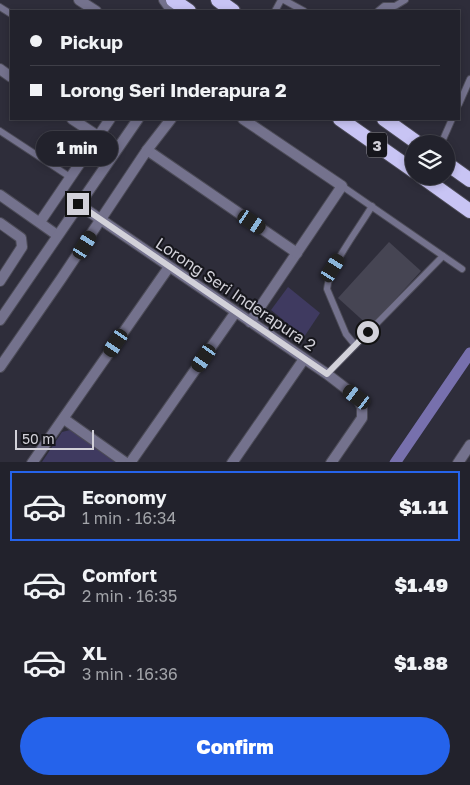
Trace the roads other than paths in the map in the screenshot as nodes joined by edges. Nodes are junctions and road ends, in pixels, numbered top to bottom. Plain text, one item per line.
1 (79, 0) edge
2 (173, 0) edge
3 (282, 0) edge
4 (405, 0) edge
5 (94, 10) edge
6 (188, 10) edge
7 (302, 10) edge
8 (379, 10) edge
9 (470, 79) edge
10 (460, 102) edge
11 (73, 120) edge
12 (109, 120) edge
13 (137, 120) edge
14 (170, 120) edge
15 (243, 120) edge
16 (341, 120) edge
17 (385, 120) edge
18 (452, 120) edge
19 (0, 131) edge
20 (406, 135) edge
21 (445, 135) edge
22 (98, 137) junction
23 (116, 148) junction
24 (147, 150) junction
25 (405, 165) edge
26 (455, 169) edge
27 (70, 177) junction
28 (470, 180) edge
29 (434, 185) edge
30 (342, 186) junction
31 (0, 195) edge
32 (78, 204) junction
33 (372, 206) junction
34 (470, 211) edge
35 (101, 219) junction
36 (40, 222) junction
37 (0, 223) edge
38 (57, 235) junction
39 (297, 253) junction
40 (443, 256) junction
41 (168, 267) junction
42 (462, 269) dead end
43 (0, 281) edge
44 (235, 312) junction
45 (0, 320) edge
46 (250, 322) junction
47 (356, 345) junction
48 (304, 359) junction
49 (0, 367) edge
50 (327, 374) junction
51 (64, 419) junction
52 (470, 445) edge
53 (32, 462) edge
54 (126, 462) edge
55 (130, 462) edge
56 (232, 462) edge
57 (331, 462) edge
58 (458, 462) edge

1 - 5 street
2 - 6 highway
3 - 7 lane
4 - 8 lane
9 - 10 lane
11 - 22 street
12 - 22 street
13 - 23 street
14 - 24 street
15 - 30 street
16 - 25 highway, 3
17 - 20 highway, 3
18 - 21 lane
19 - 27 lane
22 - 23 street
22 - 27 street
23 - 32 street
24 - 35 street
24 - 39 street
26 - 28 highway
27 - 36 street
29 - 34 highway
30 - 33 lane
30 - 39 street
31 - 36 street
32 - 35 street, Lorong Seri Inderapura 2
32 - 38 street
33 - 40 lane
33 - 47 lane
35 - 41 street, Lorong Seri Inderapura 2
35 - 49 street
36 - 38 street
37 - 43 street
38 - 45 street
39 - 46 street
40 - 42 lane
40 - 47 lane
41 - 44 street, Lorong Seri Inderapura 2
41 - 51 street
44 - 46 street, Lorong Seri Inderapura 2
44 - 55 street
46 - 48 street, Lorong Seri Inderapura 2
47 - 50 lane
48 - 50 street, Lorong Seri Inderapura 2
48 - 56 street
50 - 57 street, Lorong Seri Inderapura 2
51 - 53 street
51 - 54 street
52 - 58 street

